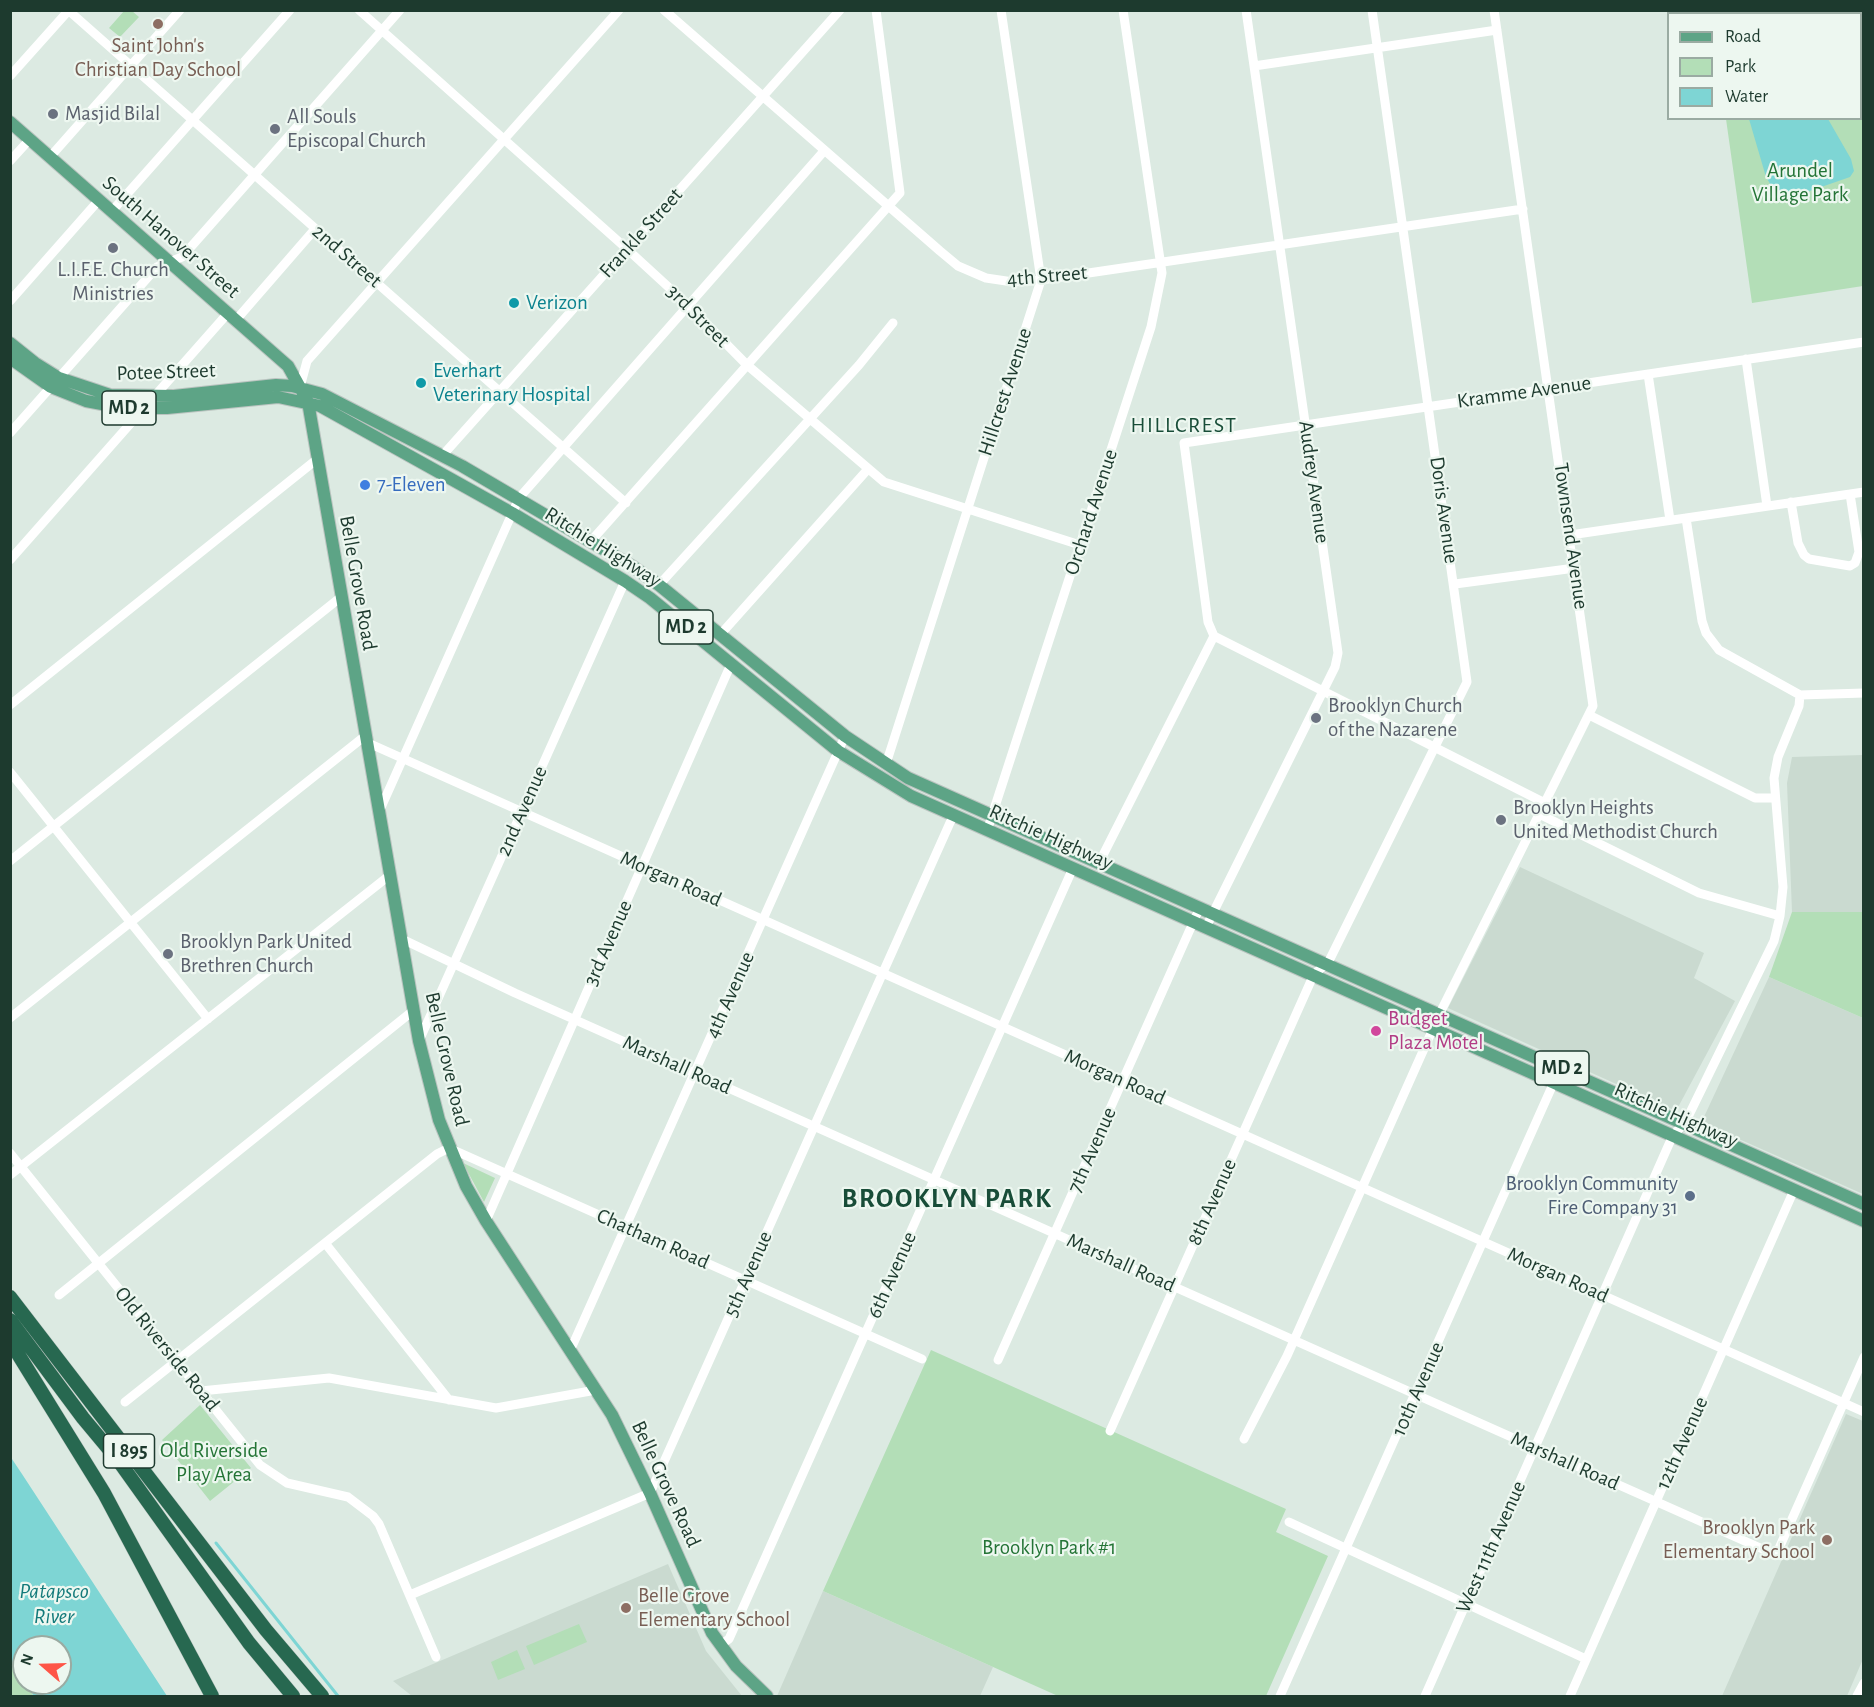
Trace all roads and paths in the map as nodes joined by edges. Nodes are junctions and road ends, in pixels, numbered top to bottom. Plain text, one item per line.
1 (180, 10) edge
2 (290, 10) edge
3 (359, 10) edge
4 (400, 10) edge
5 (620, 10) edge
6 (664, 10) edge
7 (840, 10) edge
8 (876, 10) edge
9 (1001, 10) edge
10 (1123, 10) edge
11 (1246, 10) edge
12 (1372, 10) edge
13 (1494, 10) edge
14 (69, 11) edge
15 (1497, 30) junction
16 (382, 31) junction
17 (1377, 47) junction
18 (131, 66) junction
19 (1254, 66) junction
20 (10, 76) edge
21 (762, 98) junction
22 (192, 120) junction
23 (10, 122) edge
24 (30, 139) junction
25 (504, 140) junction
26 (824, 151) junction
27 (50, 157) junction
28 (10, 161) edge
29 (255, 175) junction
30 (99, 200) junction
31 (888, 208) junction
32 (1523, 209) junction
33 (112, 211) junction
34 (1403, 227) junction
35 (315, 229) junction
36 (1280, 245) junction
37 (627, 249) junction
38 (170, 262) junction
39 (1161, 262) junction
40 (1041, 280) junction
41 (377, 283) junction
42 (10, 301) edge
43 (688, 305) junction
44 (232, 317) junction
45 (893, 323) dead end
46 (1863, 342) edge
47 (10, 343) edge
48 (10, 358) edge
49 (1746, 359) junction
50 (746, 364) junction
51 (1648, 374) junction
52 (55, 382) junction
53 (300, 387) junction
54 (1549, 389) junction
55 (500, 392) junction
56 (154, 397) junction
57 (278, 397) joint
58 (308, 402) junction
59 (1429, 406) junction
60 (143, 409) junction
61 (809, 417) junction
62 (1306, 425) junction
63 (10, 433) edge
64 (563, 448) junction
65 (442, 456) junction
66 (316, 460) junction
67 (868, 469) junction
68 (1863, 492) edge
69 (1850, 494) junction
70 (519, 498) junction
71 (1791, 502) junction
72 (626, 503) junction
73 (1767, 506) junction
74 (968, 509) junction
75 (512, 513) junction
76 (1686, 518) junction
77 (1670, 520) junction
78 (1570, 535) junction
79 (591, 542) junction
80 (1080, 545) junction
81 (10, 560) edge
82 (1575, 568) junction
83 (625, 581) junction
84 (659, 585) junction
85 (1455, 585) junction
86 (341, 597) junction
87 (720, 635) junction
88 (1214, 636) junction
89 (731, 664) junction
90 (1323, 691) junction
91 (1863, 693) edge
92 (1800, 695) junction
93 (10, 705) edge
94 (1589, 715) junction
95 (845, 736) junction
96 (365, 739) junction
97 (1436, 748) junction
98 (838, 751) junction
99 (403, 759) junction
100 (886, 764) junction
101 (10, 772) edge
102 (1774, 798) junction
103 (1545, 804) junction
104 (379, 812) junction
105 (522, 812) junction
106 (1539, 814) junction
107 (952, 816) junction
108 (993, 816) junction
109 (54, 826) junction
110 (987, 831) junction
111 (10, 861) edge
112 (1099, 863) junction
113 (642, 866) junction
114 (1073, 868) junction
115 (390, 875) junction
116 (1200, 907) junction
117 (1214, 912) junction
118 (1780, 916) junction
119 (763, 920) junction
120 (1194, 921) junction
121 (130, 922) junction
122 (1206, 927) junction
123 (402, 939) junction
124 (1328, 963) junction
125 (455, 964) junction
126 (882, 973) junction
127 (1314, 974) junction
128 (414, 1010) junction
129 (1440, 1013) junction
130 (10, 1018) edge
131 (208, 1019) junction
132 (575, 1019) junction
133 (1002, 1027) junction
134 (1434, 1028) junction
135 (419, 1041) junction
136 (695, 1073) junction
137 (1123, 1080) junction
138 (1554, 1082) junction
139 (1685, 1124) junction
140 (814, 1126) junction
141 (1243, 1134) junction
142 (1673, 1135) junction
143 (449, 1148) junction
144 (10, 1154) edge
145 (21, 1167) junction
146 (507, 1174) junction
147 (10, 1175) edge
148 (934, 1180) junction
149 (1362, 1187) junction
150 (1794, 1190) junction
151 (1863, 1203) edge
152 (486, 1221) junction
153 (1863, 1221) edge
154 (626, 1227) junction
155 (1054, 1233) junction
156 (1483, 1242) junction
157 (325, 1243) junction
158 (98, 1263) junction
159 (745, 1280) junction
160 (1175, 1287) junction
161 (59, 1295) dead end
162 (1602, 1295) junction
163 (10, 1297) edge
164 (10, 1320) edge
165 (866, 1334) junction
166 (1293, 1340) junction
167 (10, 1341) edge
168 (1723, 1349) junction
169 (570, 1352) junction
170 (1863, 1357) edge
171 (922, 1359) dead end
172 (998, 1360) dead end
173 (177, 1361) junction
174 (596, 1390) junction
175 (201, 1391) junction
176 (1415, 1394) junction
177 (449, 1400) junction
178 (125, 1402) dead end
179 (1843, 1403) junction
180 (1863, 1412) edge
181 (1110, 1431) dead end
182 (1244, 1439) dead end
183 (1535, 1448) junction
184 (650, 1493) junction
185 (1656, 1501) junction
186 (1289, 1522) dead end
187 (1347, 1548) junction
188 (410, 1595) junction
189 (1466, 1604) junction
190 (266, 1630) junction
191 (720, 1645) junction
192 (436, 1657) dead end
193 (1586, 1659) junction
194 (1863, 1683) edge
195 (212, 1696) edge
196 (293, 1696) edge
197 (314, 1696) edge
198 (322, 1696) edge
199 (767, 1696) edge
200 (1280, 1696) edge
201 (1425, 1696) edge
202 (1570, 1696) edge
203 (1857, 1696) edge

1 - 18 street
2 - 22 street
3 - 16 street, 3rd Street
4 - 16 street
5 - 25 street
6 - 21 street, 4th Street
7 - 21 street, Frankle Street
8 - 31 street
9 - 40 street, Hillcrest Avenue
10 - 39 street, Orchard Avenue
11 - 19 street, Audrey Avenue
12 - 17 street, Doris Avenue
13 - 15 street, Townsend Avenue
14 - 18 street, 2nd Street
14 - 20 street
15 - 17 street
15 - 32 street, Townsend Avenue
16 - 25 street, 3rd Street
16 - 29 street
17 - 19 street
17 - 34 street, Doris Avenue
18 - 22 street, 2nd Street
18 - 27 street
19 - 36 street, Audrey Avenue
21 - 26 street, 4th Street
21 - 37 street, Frankle Street
22 - 29 street, 2nd Street
22 - 33 street
23 - 24 main road, South Hanover Street
24 - 27 main road, South Hanover Street
24 - 28 street
25 - 37 street, 3rd Street
25 - 41 street
26 - 31 street, 4th Street
26 - 43 street
27 - 30 main road, South Hanover Street
29 - 35 street, 2nd Street
29 - 38 street
30 - 33 main road, South Hanover Street
30 - 42 street
31 - 40 street, 4th Street
31 - 50 street
32 - 34 street, 4th Street
32 - 54 street, Townsend Avenue
33 - 38 main road, South Hanover Street
34 - 36 street, 4th Street
34 - 59 street, Doris Avenue
35 - 41 street, 2nd Street
35 - 44 street
36 - 39 street, 4th Street
36 - 62 street, Audrey Avenue
37 - 43 street, 3rd Street
37 - 55 street, Frankle Street
38 - 44 main road, South Hanover Street
38 - 52 street
39 - 40 street, 4th Street
39 - 80 street, Orchard Avenue
40 - 74 street, Hillcrest Avenue
41 - 53 street
41 - 55 street, 2nd Street
43 - 50 street, 3rd Street
43 - 64 street
44 - 53 main road, South Hanover Street
44 - 56 street
45 - 61 street
46 - 49 street, Kramme Avenue
47 - 52 main road, Potee Street / MD 2
48 - 52 main road, Potee Street / MD 2
49 - 51 street, Kramme Avenue
49 - 73 street
50 - 61 street, 3rd Street
50 - 72 street
51 - 54 street, Kramme Avenue
51 - 77 street
52 - 56 main road, Potee Street / MD 2
52 - 60 main road, Potee Street / MD 2
52 - 63 street
53 - 56 main road, Potee Street / MD 2
53 - 58 main road, Belle Grove Road
53 - 65 main road, Ritchie Highway / MD 2
54 - 59 street, Kramme Avenue
54 - 78 street, Townsend Avenue
55 - 64 street, 2nd Street
55 - 65 street, Frankle Street
56 - 60 street
57 - 58 main road, Ritchie Highway / MD 2
57 - 60 main road, Potee Street / MD 2
58 - 66 main road, Belle Grove Road
58 - 75 main road, Ritchie Highway / MD 2
59 - 62 street, Kramme Avenue
59 - 85 street, Doris Avenue
60 - 81 street
61 - 67 street, 3rd Street
61 - 84 street
62 - 88 street, Kramme Avenue
62 - 90 street, Audrey Avenue
64 - 70 street
64 - 72 street, 2nd Street
65 - 70 main road, Ritchie Highway / MD 2
66 - 86 main road, Belle Grove Road
66 - 93 street
67 - 74 street, 3rd Street
67 - 87 street
68 - 69 street
69 - 71 street
69 - 71 street
70 - 75 street
70 - 79 main road, Ritchie Highway / MD 2
71 - 73 street
72 - 79 street
73 - 76 street
74 - 80 street, 3rd Street
74 - 100 street, Hillcrest Avenue
75 - 83 main road, Ritchie Highway / MD 2
75 - 99 street
76 - 77 street
76 - 92 street
77 - 78 street
78 - 82 street, Townsend Avenue
79 - 84 main road, Ritchie Highway / MD 2
80 - 108 street, Orchard Avenue
82 - 85 street
82 - 94 street, Townsend Avenue
83 - 89 main road, Ritchie Highway / MD 2
83 - 105 street, 2nd Avenue
84 - 87 main road, Ritchie Highway / MD 2
85 - 97 street, Doris Avenue
86 - 96 main road, Belle Grove Road
86 - 109 street
87 - 95 main road, Ritchie Highway / MD 2
88 - 90 street
88 - 112 street
89 - 98 main road, Ritchie Highway / MD 2
89 - 113 street, 3rd Avenue
90 - 97 street
90 - 117 street, Audrey Avenue
91 - 92 street
92 - 102 street
94 - 102 street
94 - 103 street, Townsend Avenue
95 - 98 street, 4th Avenue
95 - 100 main road, Ritchie Highway / MD 2
96 - 99 street, Morgan Road
96 - 104 main road, Belle Grove Road
96 - 121 street
97 - 103 street
97 - 124 street, Doris Avenue
98 - 107 main road, Ritchie Highway / MD 2
98 - 119 street, 4th Avenue
99 - 104 street
99 - 105 street, Morgan Road
100 - 108 main road, Ritchie Highway / MD 2
101 - 109 street
102 - 118 street
103 - 106 street, Townsend Avenue
104 - 115 main road, Belle Grove Road
105 - 113 street, Morgan Road
105 - 125 street, 2nd Avenue
106 - 118 street
106 - 129 street, Townsend Avenue
107 - 110 main road, Ritchie Highway / MD 2
107 - 126 street, 5th Avenue
108 - 110 street, Orchard Avenue
108 - 112 main road, Ritchie Highway / MD 2
109 - 111 street
109 - 121 street
110 - 114 main road, Ritchie Highway / MD 2
112 - 116 main road, Ritchie Highway / MD 2
113 - 119 street, Morgan Road
113 - 132 street, 3rd Avenue
114 - 120 main road, Ritchie Highway / MD 2
114 - 133 street, 6th Avenue
115 - 123 main road, Belle Grove Road
115 - 131 street
116 - 117 main road, Ritchie Highway / MD 2
116 - 120 street, 7th Avenue
117 - 122 street, Audrey Avenue
117 - 124 main road, Ritchie Highway / MD 2
118 - 139 street
119 - 126 street, Morgan Road
119 - 136 street, 4th Avenue
120 - 122 main road, Ritchie Highway / MD 2
120 - 137 street, 7th Avenue
121 - 130 street
121 - 131 street
122 - 127 main road, Ritchie Highway / MD 2
123 - 125 street, Marshall Road
123 - 128 main road, Belle Grove Road
124 - 127 street, Doris Avenue
124 - 129 main road, Ritchie Highway / MD 2
125 - 132 street, Marshall Road
125 - 135 street, 2nd Avenue
126 - 133 street, Morgan Road
126 - 140 street, 5th Avenue
127 - 134 main road, Ritchie Highway / MD 2
127 - 141 street, 8th Avenue
128 - 135 main road, Belle Grove Road
128 - 158 street
129 - 134 street, Townsend Avenue
129 - 139 main road, Ritchie Highway / MD 2
131 - 145 street
132 - 136 street, Marshall Road
132 - 146 street, 3rd Avenue
133 - 137 street, Morgan Road
133 - 148 street, 6th Avenue
134 - 138 main road, Ritchie Highway / MD 2
134 - 149 street, Townsend Avenue
135 - 143 main road, Belle Grove Road
136 - 140 street, Marshall Road
136 - 154 street, 4th Avenue
137 - 141 street, Morgan Road
137 - 155 street, 7th Avenue
138 - 142 main road, Ritchie Highway / MD 2
138 - 156 street, 10th Avenue
139 - 142 street
139 - 151 main road, Ritchie Highway / MD 2
140 - 148 street, Marshall Road
140 - 159 street, 5th Avenue
141 - 149 street, Morgan Road
141 - 160 street, 8th Avenue
142 - 150 main road, Ritchie Highway / MD 2
142 - 162 street, West 11th Avenue
143 - 146 street, Chatham Road
143 - 152 main road, Belle Grove Road
143 - 157 street
144 - 145 street, Old Riverside Road
145 - 147 street
145 - 158 street, Old Riverside Road
146 - 152 street, 3rd Avenue
146 - 154 street, Chatham Road
148 - 155 street, Marshall Road
148 - 165 street, 6th Avenue
149 - 156 street, Morgan Road
149 - 166 street, Townsend Avenue
150 - 153 main road, Ritchie Highway / MD 2
150 - 168 street, 12th Avenue
152 - 169 main road, Belle Grove Road
154 - 159 street, Chatham Road
154 - 169 street, 4th Avenue
155 - 160 street, Marshall Road
155 - 172 street, 7th Avenue
156 - 162 street, Morgan Road
156 - 176 street, 10th Avenue
157 - 173 street
157 - 177 street
158 - 161 street
158 - 173 street, Old Riverside Road
159 - 165 street, Chatham Road
159 - 184 street, 5th Avenue
160 - 166 street, Marshall Road
160 - 181 street, 8th Avenue
162 - 168 street, Morgan Road
162 - 183 street, West 11th Avenue
163 - 190 highway, I 895
164 - 196 highway, I 895
165 - 171 street, Chatham Road
165 - 191 street, 6th Avenue
166 - 176 street, Marshall Road
166 - 182 street, Townsend Avenue
167 - 195 highway
168 - 179 street, Morgan Road
168 - 185 street, 12th Avenue
169 - 174 main road, Belle Grove Road
170 - 179 street
173 - 175 street, Old Riverside Road
173 - 178 street
174 - 177 street
174 - 184 main road, Belle Grove Road
175 - 177 street
175 - 188 street, Old Riverside Road
176 - 183 street, Marshall Road
176 - 187 street, 10th Avenue
179 - 180 street, Morgan Road
179 - 185 street, Marshall Road
183 - 185 street, Marshall Road
183 - 189 street, West 11th Avenue
184 - 188 street
184 - 191 main road, Belle Grove Road
185 - 193 street, 12th Avenue
186 - 187 street
187 - 189 street
187 - 200 street, 10th Avenue
188 - 192 street, Old Riverside Road
189 - 193 street
189 - 201 street, West 11th Avenue
190 - 197 highway, I 895
190 - 198 highway
191 - 199 main road, Belle Grove Road
193 - 202 street, 12th Avenue
194 - 203 street

